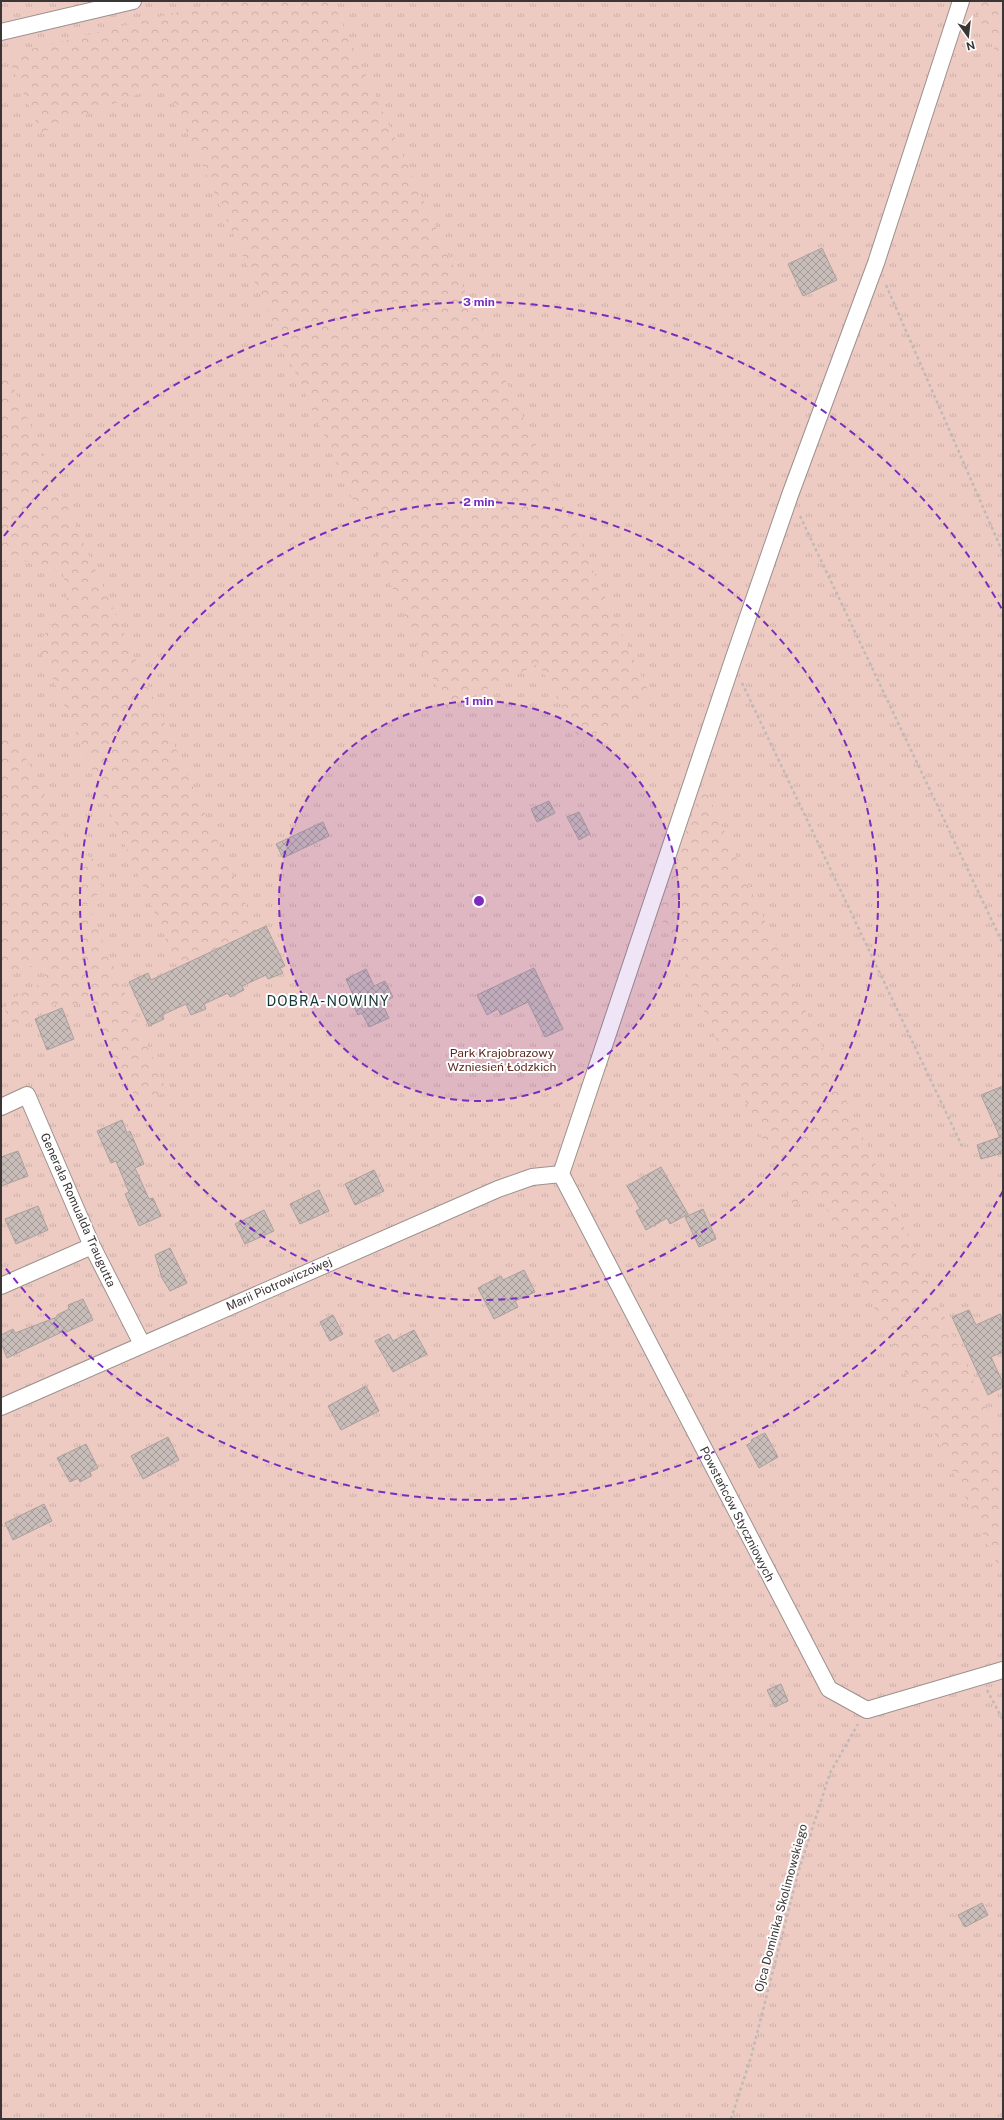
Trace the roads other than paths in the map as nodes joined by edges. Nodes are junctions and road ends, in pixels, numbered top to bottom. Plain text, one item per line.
1 (133, 1) edge
2 (960, 1) edge
3 (1, 32) edge
4 (1, 1107) edge
5 (561, 1174) junction
6 (92, 1246) junction
7 (1, 1286) edge
8 (142, 1344) junction
9 (1, 1407) edge
10 (1003, 1670) edge

1 - 3 street
2 - 5 street
4 - 6 street, Generała Romualda Traugutta
5 - 8 street, Marii Piotrowiczowej
5 - 10 street, Powstańców Styczniowych
6 - 7 street
6 - 8 street, Generała Romualda Traugutta
8 - 9 street, Marii Piotrowiczowej

